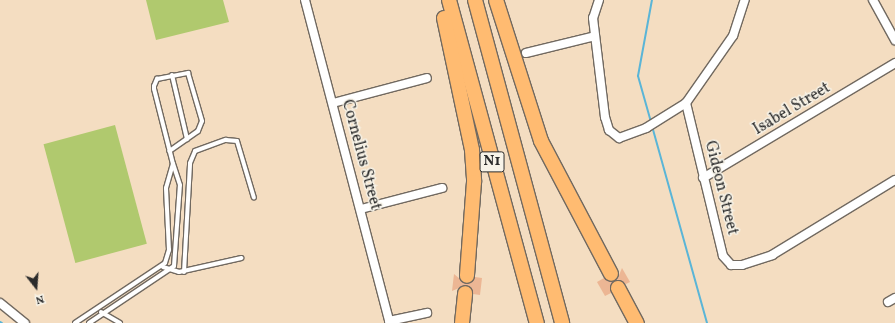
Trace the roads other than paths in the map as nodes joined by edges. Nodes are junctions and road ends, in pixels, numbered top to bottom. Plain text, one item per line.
1 (305, 0) edge
2 (440, 0) edge
3 (449, 0) edge
4 (475, 0) edge
5 (496, 0) edge
6 (599, 0) edge
7 (744, 0) edge
8 (873, 0) edge
9 (595, 36) junction
10 (895, 40) edge
11 (526, 53) dead end
12 (895, 63) edge
13 (172, 75) junction
14 (427, 78) dead end
15 (333, 103) junction
16 (686, 103) junction
17 (187, 139) junction
18 (169, 151) junction
19 (172, 164) junction
20 (703, 178) junction
21 (895, 180) edge
22 (442, 188) dead end
23 (254, 198) dead end
24 (361, 209) junction
25 (241, 258) dead end
26 (163, 267) junction
27 (170, 271) junction
28 (184, 272) junction
29 (610, 274) dead end
30 (467, 276) dead end
31 (618, 288) dead end
32 (465, 293) dead end
33 (895, 298) edge
34 (888, 302) dead end
35 (0, 303) edge
36 (98, 308) junction
37 (103, 313) junction
38 (427, 313) dead end
39 (25, 323) edge
40 (75, 323) edge
41 (89, 323) edge
42 (120, 323) edge
43 (462, 323) edge
44 (537, 323) edge
45 (562, 323) edge
46 (637, 323) edge

1 - 15 street, Cornelius Street
2 - 30 highway
3 - 44 highway, N1
4 - 45 highway, N1
5 - 29 highway
6 - 9 street
7 - 16 street
8 - 10 street
9 - 11 street
9 - 16 street
12 - 20 street, Isabel Street
13 - 17 lane
13 - 17 lane
13 - 18 lane
14 - 15 street
15 - 24 street, Cornelius Street
16 - 20 street, Gideon Street
17 - 18 lane
18 - 19 lane
19 - 26 lane
19 - 27 lane
20 - 21 street, Gideon Street
22 - 24 street
23 - 28 lane
24 - 38 street, Cornelius Street
25 - 28 lane
26 - 27 lane
26 - 36 lane
27 - 28 lane
27 - 37 lane
31 - 46 highway
32 - 43 highway
33 - 34 street
35 - 39 street
36 - 37 lane
36 - 40 lane
37 - 41 lane
37 - 42 lane

